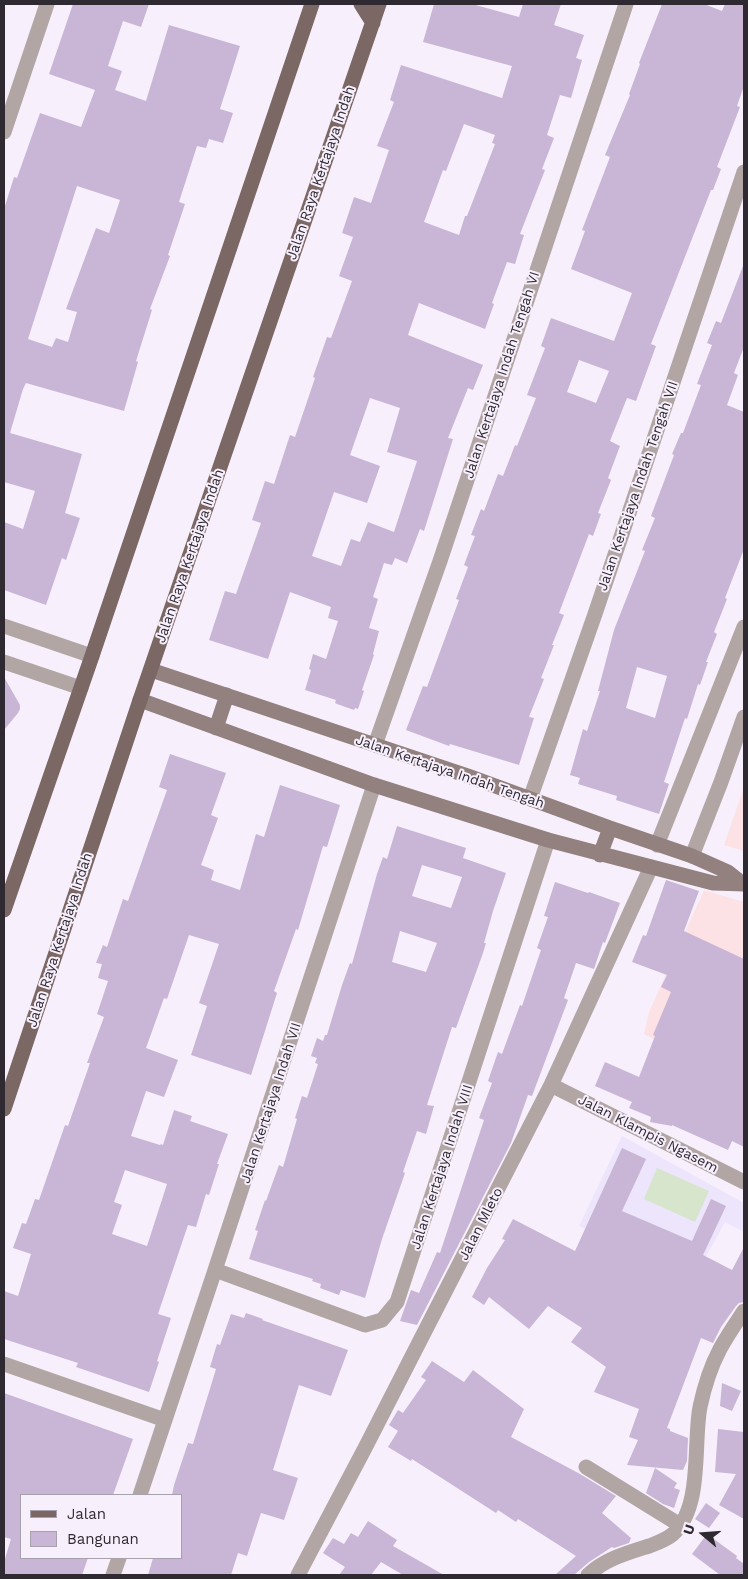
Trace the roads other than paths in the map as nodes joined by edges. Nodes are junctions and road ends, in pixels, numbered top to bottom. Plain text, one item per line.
1 (47, 4) edge
2 (312, 4) edge
3 (361, 4) edge
4 (379, 4) edge
5 (626, 4) edge
6 (372, 23) junction
7 (4, 132) edge
8 (744, 172) edge
9 (4, 626) edge
10 (744, 627) edge
11 (92, 656) junction
12 (4, 662) edge
13 (151, 670) junction
14 (81, 688) junction
15 (227, 696) junction
16 (140, 700) junction
17 (744, 717) edge
18 (216, 728) junction
19 (375, 745) junction
20 (374, 785) junction
21 (530, 799) junction
22 (610, 828) junction
23 (548, 840) junction
24 (662, 846) junction
25 (687, 854) junction
26 (600, 855) junction
27 (655, 868) junction
28 (744, 884) edge
29 (4, 910) edge
30 (551, 1085) junction
31 (4, 1109) edge
32 (744, 1182) edge
33 (216, 1270) junction
34 (744, 1311) edge
35 (4, 1364) edge
36 (165, 1420) junction
37 (586, 1467) dead end
38 (140, 1494) edge
39 (680, 1525) junction
40 (119, 1559) edge
41 (113, 1575) edge
42 (298, 1575) edge
43 (588, 1575) edge

1 - 7 street
2 - 11 main road
3 - 6 main road
4 - 6 main road, Jalan Raya Kertajaya Indah
5 - 19 street, Jalan Kertajaya Indah Tengah VI
6 - 13 main road, Jalan Raya Kertajaya Indah
8 - 21 street, Jalan Kertajaya Indah Tengah VII
9 - 11 street
10 - 24 street
11 - 14 main road
12 - 14 street
13 - 15 main road, Jalan Kertajaya Indah Tengah
13 - 16 main road, Jalan Raya Kertajaya Indah
14 - 29 main road
15 - 18 main road
15 - 19 main road, Jalan Kertajaya Indah Tengah
16 - 18 main road
16 - 31 main road, Jalan Raya Kertajaya Indah
17 - 25 street
18 - 20 main road
19 - 21 main road, Jalan Kertajaya Indah Tengah
20 - 23 main road
20 - 33 street, Jalan Kertajaya Indah VII
21 - 22 main road, Jalan Kertajaya Indah Tengah
22 - 24 main road, Jalan Kertajaya Indah Tengah
22 - 26 main road
23 - 26 main road
23 - 33 street, Jalan Kertajaya Indah VIII
24 - 25 main road, Jalan Kertajaya Indah Tengah
25 - 28 main road, Jalan Kertajaya Indah Tengah
26 - 27 main road
27 - 28 main road
27 - 30 street, Jalan Mleto
30 - 32 street, Jalan Klampis Ngasem
30 - 42 street, Jalan Mleto
33 - 36 street, Jalan Kertajaya Indah VII
34 - 39 street
35 - 36 street
36 - 38 street, Jalan Kertajaya Indah VII
37 - 39 street
39 - 43 street
40 - 41 street

